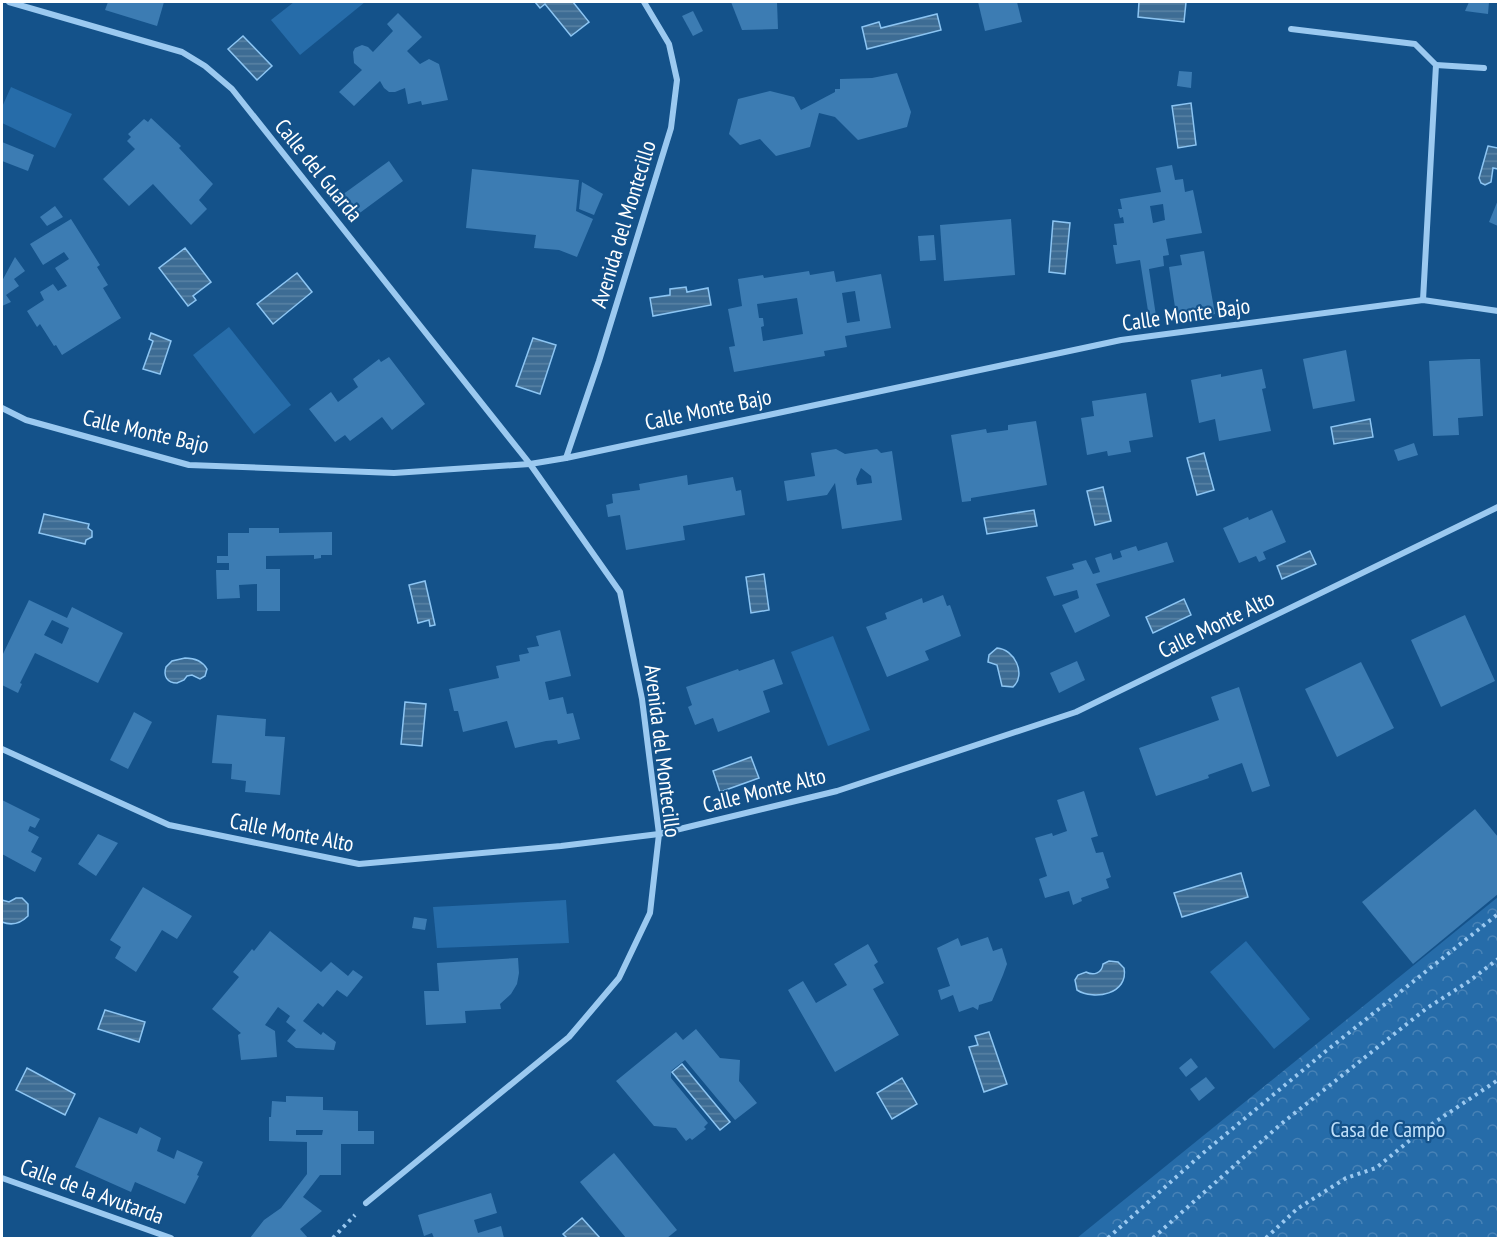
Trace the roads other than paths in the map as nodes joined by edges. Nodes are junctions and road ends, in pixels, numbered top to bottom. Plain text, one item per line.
1 (9, 2) edge
2 (644, 2) edge
3 (1291, 28) dead end
4 (1436, 65) junction
5 (1484, 68) dead end
6 (1423, 300) junction
7 (1498, 311) edge
8 (2, 408) edge
9 (566, 458) junction
10 (530, 464) junction
11 (1498, 507) edge
12 (2, 749) edge
13 (659, 834) junction
14 (2, 1178) edge
15 (366, 1203) road end
16 (171, 1239) edge

1 - 10 street, Calle del Guarda
2 - 9 street, Avenida del Montecillo
3 - 4 street
4 - 5 street
4 - 6 street
6 - 7 street, Calle Monte Bajo
6 - 9 street, Calle Monte Bajo
8 - 10 street, Calle Monte Bajo
9 - 10 street, Calle Monte Bajo
10 - 13 street, Avenida del Montecillo
11 - 13 street, Calle Monte Alto
12 - 13 street, Calle Monte Alto
13 - 15 street, Avenida del Montecillo
14 - 16 street, Calle de la Avutarda

